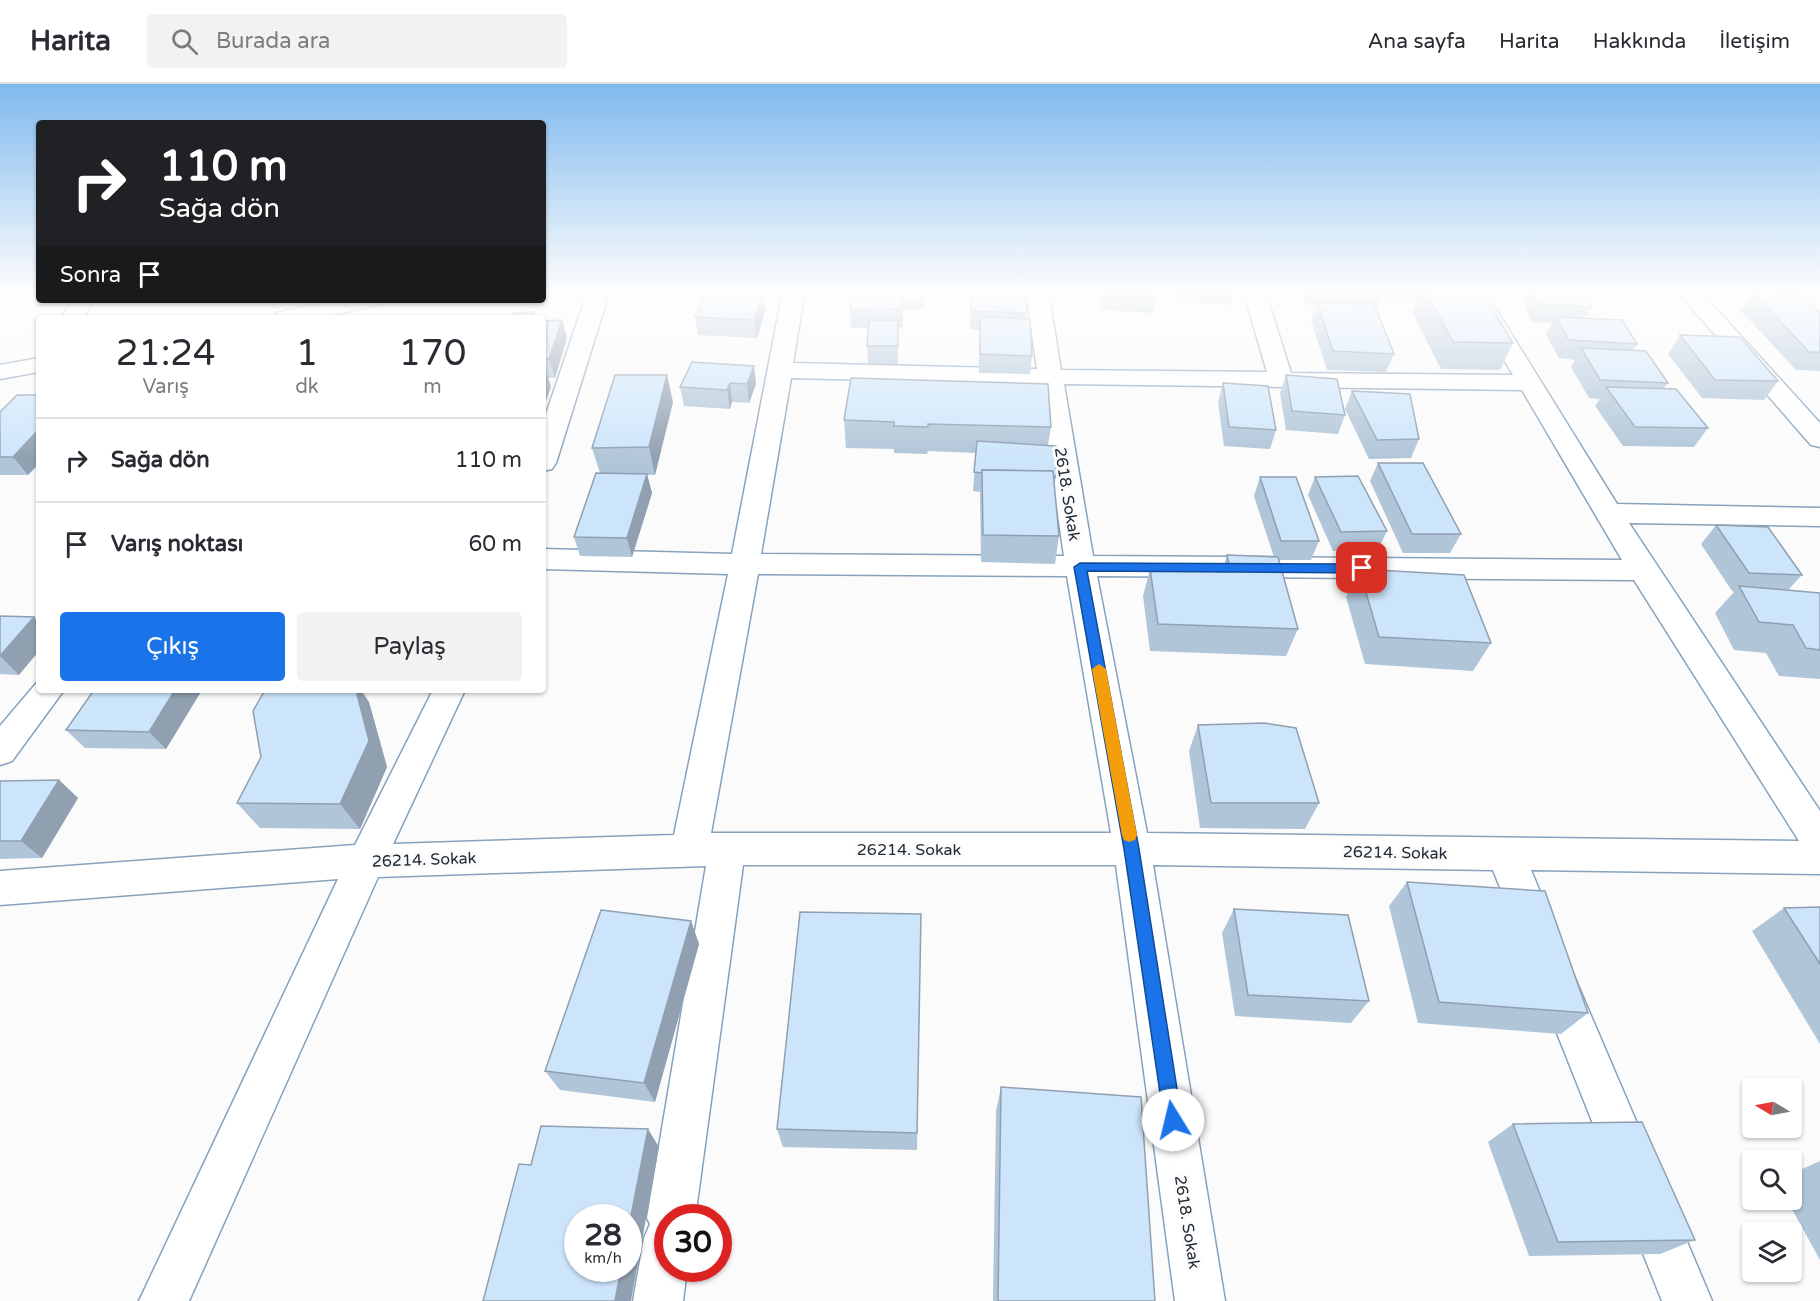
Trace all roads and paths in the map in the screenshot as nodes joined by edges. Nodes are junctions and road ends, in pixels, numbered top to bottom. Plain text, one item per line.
1 (581, 347) edge
2 (785, 347) edge
3 (1045, 347) edge
4 (1271, 347) edge
5 (1507, 347) edge
6 (1738, 347) edge
7 (36, 366) edge
8 (781, 370) junction
9 (0, 372) edge
10 (1049, 377) junction
11 (1281, 378) junction
12 (1528, 383) junction
13 (1820, 439) edge
14 (546, 455) edge
15 (1608, 513) junction
16 (1820, 517) edge
17 (546, 559) edge
18 (745, 564) junction
19 (1080, 567) junction
20 (1643, 570) junction
21 (46, 693) edge
22 (448, 693) edge
23 (0, 752) edge
24 (1820, 842) edge
25 (1132, 849) junction
26 (708, 851) junction
27 (1505, 854) junction
28 (1820, 858) edge
29 (366, 861) junction
30 (0, 888) edge
31 (672, 1204) edge
32 (661, 1282) edge
33 (164, 1301) edge
34 (658, 1301) edge
35 (1200, 1301) edge
36 (1687, 1301) edge

1 - 14 street
2 - 8 street
3 - 10 street, 2618. Sokak
4 - 11 street
5 - 12 street
6 - 13 street
7 - 9 street
8 - 10 street
8 - 18 street
10 - 11 street
10 - 19 street, 2618. Sokak
11 - 12 street
12 - 15 street
15 - 16 street
15 - 20 street
17 - 18 street
18 - 19 street
18 - 26 street
19 - 20 street
19 - 25 street, 2618. Sokak
20 - 24 street
21 - 23 street
22 - 29 street
25 - 26 street, 26214. Sokak
25 - 27 street, 26214. Sokak
25 - 35 street, 2618. Sokak
26 - 29 street, 26214. Sokak
26 - 31 street
27 - 28 street, 26214. Sokak
27 - 36 street
29 - 30 street, 26214. Sokak
29 - 33 street
32 - 34 street

